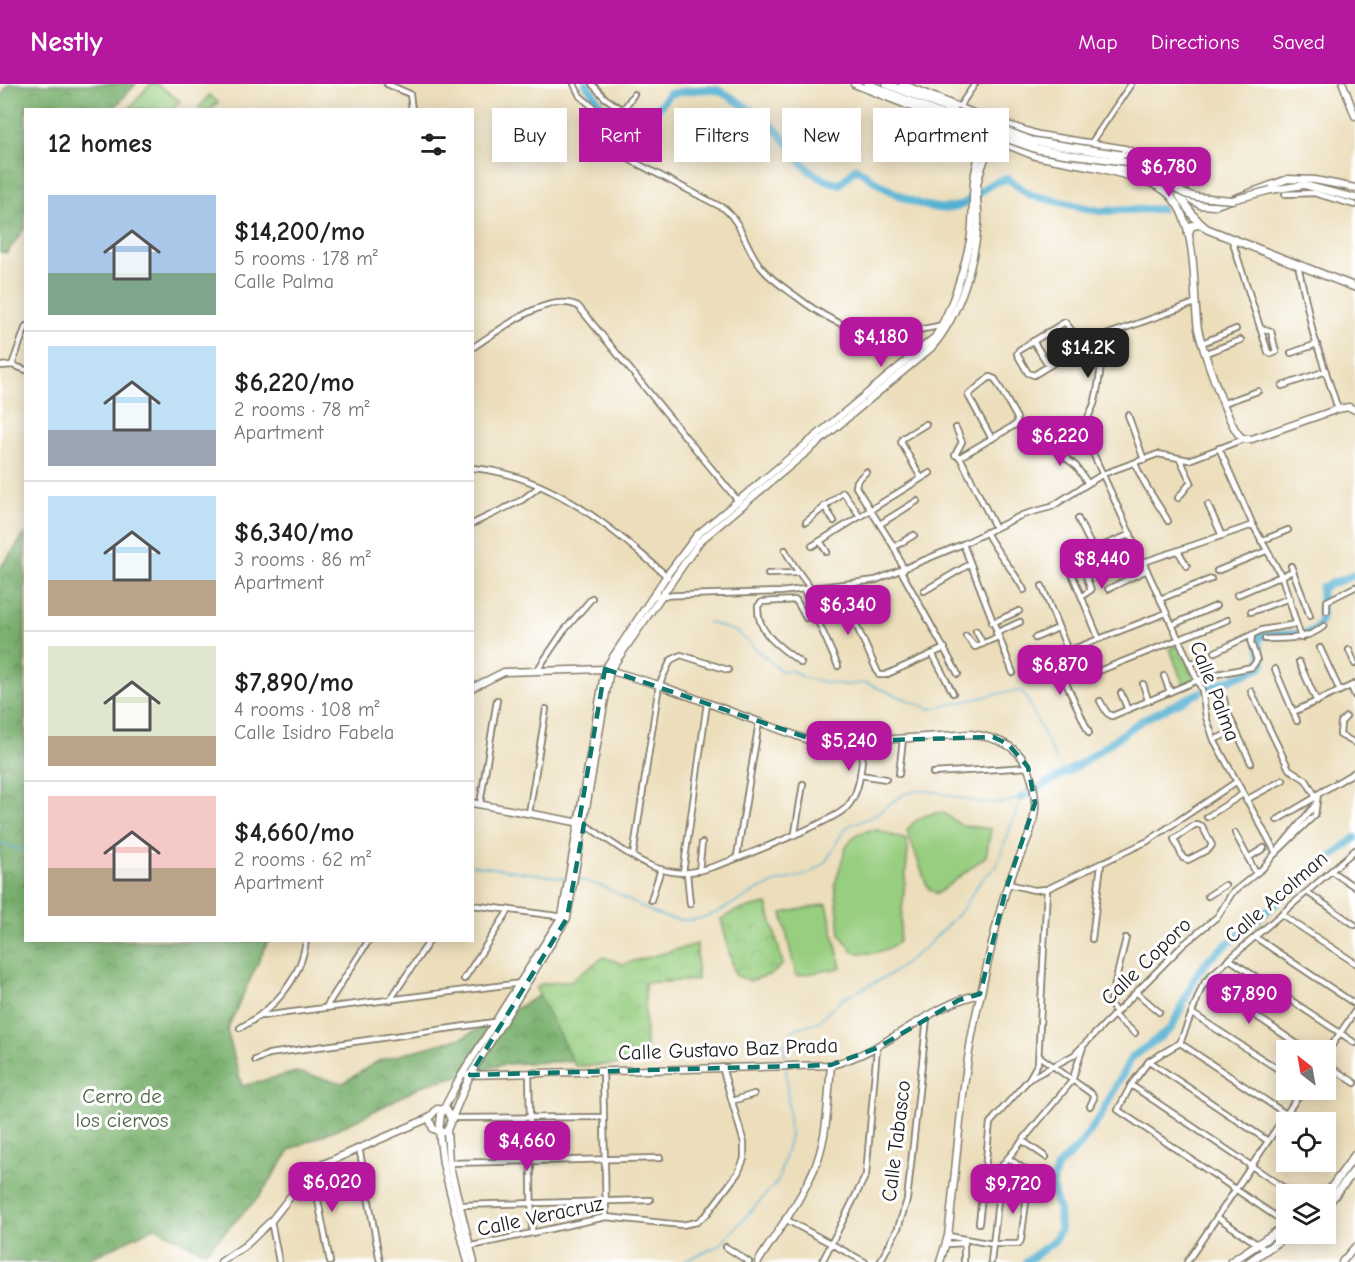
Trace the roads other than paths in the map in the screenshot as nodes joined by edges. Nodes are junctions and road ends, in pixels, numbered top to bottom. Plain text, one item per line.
1 (387, 84) edge
2 (574, 84) edge
3 (592, 84) edge
4 (854, 84) edge
5 (868, 84) edge
6 (887, 84) edge
7 (902, 84) edge
8 (975, 84) edge
9 (1131, 84) edge
10 (1343, 84) edge
11 (634, 94) dead end
12 (412, 108) edge
13 (934, 108) edge
14 (937, 108) edge
15 (941, 108) edge
16 (945, 108) edge
17 (961, 108) edge
18 (1355, 116) edge
19 (1009, 126) edge
20 (1016, 128) junction
21 (1009, 129) edge
22 (1009, 133) edge
23 (1039, 135) junction
24 (1009, 137) edge
25 (1090, 145) junction
26 (1009, 146) edge
27 (1123, 152) junction
28 (1067, 154) junction
29 (1035, 156) junction
30 (1143, 156) junction
31 (1132, 159) junction
32 (978, 162) edge
33 (984, 162) edge
34 (1157, 172) junction
35 (1176, 178) junction
36 (1156, 185) junction
37 (1355, 188) edge
38 (1177, 192) junction
39 (1285, 194) dead end
40 (974, 197) junction
41 (1190, 198) junction
42 (1355, 198) edge
43 (1355, 205) edge
44 (1200, 224) junction
45 (1188, 234) junction
46 (1235, 241) junction
47 (1298, 266) junction
48 (1355, 287) edge
49 (1195, 303) junction
50 (946, 325) junction
51 (1260, 328) junction
52 (1236, 330) dead end
53 (24, 332) edge
54 (1047, 332) junction
55 (1111, 334) junction
56 (1241, 340) dead end
57 (1033, 341) junction
58 (1202, 343) junction
59 (1317, 344) junction
60 (1083, 345) junction
61 (474, 347) edge
62 (1206, 353) junction
63 (1291, 353) dead end
64 (1063, 357) junction
65 (12, 365) junction
66 (0, 366) edge
67 (1049, 366) junction
68 (24, 369) edge
69 (1326, 371) junction
70 (1282, 386) dead end
71 (1258, 391) dead end
72 (1224, 404) junction
73 (1354, 407) edge
74 (1338, 410) junction
75 (1128, 415) dead end
76 (926, 424) dead end
77 (956, 428) dead end
78 (992, 439) junction
79 (1245, 439) junction
80 (1047, 443) dead end
81 (1219, 448) junction
82 (961, 459) junction
83 (1180, 459) junction
84 (1144, 460) junction
85 (1135, 463) junction
86 (474, 468) edge
87 (866, 472) dead end
88 (930, 473) dead end
89 (1103, 474) junction
90 (921, 478) junction
91 (1087, 482) junction
92 (540, 486) junction
93 (1178, 498) dead end
94 (917, 501) dead end
95 (740, 502) junction
96 (1208, 505) dead end
97 (824, 506) junction
98 (870, 511) junction
99 (860, 516) junction
100 (1078, 519) dead end
101 (834, 521) dead end
102 (1168, 521) dead end
103 (806, 522) dead end
104 (474, 523) edge
105 (880, 524) junction
106 (1253, 525) junction
107 (995, 527) junction
108 (1288, 530) dead end
109 (986, 532) junction
110 (1131, 534) junction
111 (914, 535) dead end
112 (1222, 536) junction
113 (820, 541) junction
114 (1261, 541) junction
115 (963, 544) junction
116 (812, 546) dead end
117 (894, 547) junction
118 (1093, 549) junction
119 (785, 550) dead end
120 (1178, 551) junction
121 (1266, 551) junction
122 (827, 552) dead end
123 (1085, 553) dead end
124 (1140, 553) junction
125 (1144, 562) junction
126 (970, 564) junction
127 (1187, 566) dead end
128 (1084, 570) dead end
129 (1099, 570) dead end
130 (1148, 570) junction
131 (903, 571) junction
132 (1216, 571) dead end
133 (796, 573) junction
134 (768, 574) dead end
135 (1072, 574) dead end
136 (669, 577) junction
137 (1282, 577) junction
138 (1211, 579) dead end
139 (838, 585) junction
140 (1042, 586) dead end
141 (1355, 587) edge
142 (811, 589) junction
143 (1108, 589) dead end
144 (804, 590) junction
145 (1024, 590) dead end
146 (924, 591) dead end
147 (780, 592) junction
148 (1237, 595) dead end
149 (1082, 596) junction
150 (657, 597) junction
151 (592, 598) dead end
152 (1290, 598) junction
153 (1160, 599) junction
154 (781, 600) junction
155 (1216, 606) dead end
156 (1019, 611) dead end
157 (1327, 611) dead end
158 (1251, 612) dead end
159 (1166, 613) junction
160 (1310, 616) dead end
161 (806, 618) dead end
162 (1228, 620) dead end
163 (1020, 622) dead end
164 (992, 623) junction
165 (1296, 624) junction
166 (1172, 625) junction
167 (1324, 626) dead end
168 (1058, 628) junction
169 (976, 631) dead end
170 (997, 635) junction
171 (1252, 635) junction
172 (966, 636) dead end
173 (1035, 638) dead end
174 (1300, 638) junction
175 (1099, 639) junction
176 (1265, 639) dead end
177 (1179, 640) junction
178 (983, 644) junction
179 (945, 648) junction
180 (1320, 648) dead end
181 (1348, 650) dead end
182 (1068, 651) junction
183 (1215, 652) dead end
184 (933, 655) junction
185 (1206, 657) dead end
186 (1299, 662) dead end
187 (801, 663) dead end
188 (1190, 664) junction
189 (1355, 664) edge
190 (838, 666) dead end
191 (538, 669) junction
192 (608, 669) junction
193 (1275, 669) dead end
194 (728, 670) dead end
195 (1013, 673) dead end
196 (958, 674) dead end
197 (1086, 676) dead end
198 (1164, 676) dead end
199 (1197, 680) junction
200 (659, 684) junction
201 (1143, 684) dead end
202 (1353, 686) edge
203 (474, 687) edge
204 (1251, 691) dead end
205 (1340, 691) junction
206 (1170, 692) junction
207 (953, 693) dead end
208 (1121, 693) dead end
209 (1355, 696) edge
210 (1148, 699) junction
211 (1224, 699) dead end
212 (497, 700) dead end
213 (1100, 701) dead end
214 (1317, 702) junction
215 (707, 703) junction
216 (1127, 708) junction
217 (546, 709) dead end
218 (1293, 712) junction
219 (1346, 717) dead end
220 (1297, 721) dead end
221 (759, 722) junction
222 (1235, 730) junction
223 (1089, 733) dead end
224 (903, 739) junction
225 (1214, 740) junction
226 (864, 742) junction
227 (1355, 742) edge
228 (1251, 763) dead end
229 (1028, 766) junction
230 (1355, 772) edge
231 (933, 773) dead end
232 (899, 774) dead end
233 (860, 775) junction
234 (886, 779) dead end
235 (1283, 780) dead end
236 (1236, 782) junction
237 (803, 784) dead end
238 (1245, 797) junction
239 (1316, 797) junction
240 (476, 803) edge
241 (529, 813) junction
242 (1207, 817) dead end
243 (1277, 820) dead end
244 (582, 823) junction
245 (1175, 823) junction
246 (1181, 832) junction
247 (795, 833) junction
248 (1235, 833) dead end
249 (702, 843) dead end
250 (1264, 848) dead end
251 (1355, 850) edge
252 (1275, 853) junction
253 (633, 856) junction
254 (737, 856) junction
255 (1248, 858) junction
256 (1101, 864) junction
257 (661, 869) junction
258 (699, 871) junction
259 (1331, 871) junction
260 (685, 873) junction
261 (1256, 873) junction
262 (1008, 884) junction
263 (1225, 885) dead end
264 (1355, 887) edge
265 (1047, 889) junction
266 (1218, 889) junction
267 (1307, 892) junction
268 (1208, 896) dead end
269 (651, 900) dead end
270 (1228, 901) junction
271 (690, 904) dead end
272 (474, 905) edge
273 (509, 910) junction
274 (1281, 914) junction
275 (564, 917) junction
276 (1355, 925) edge
277 (1255, 937) junction
278 (1126, 938) dead end
279 (1092, 939) dead end
280 (305, 942) edge
281 (368, 942) edge
282 (429, 942) edge
283 (1229, 959) junction
284 (1355, 963) edge
285 (464, 979) dead end
286 (1206, 981) junction
287 (528, 982) junction
288 (519, 984) junction
289 (1136, 992) junction
290 (980, 994) junction
291 (280, 999) junction
292 (390, 1000) junction
293 (1355, 1004) edge
294 (326, 1007) junction
295 (1355, 1011) edge
296 (287, 1012) junction
297 (1159, 1012) dead end
298 (1114, 1014) junction
299 (1193, 1014) junction
300 (262, 1016) junction
301 (927, 1018) junction
302 (504, 1021) junction
303 (494, 1022) junction
304 (240, 1028) dead end
305 (1135, 1033) dead end
306 (1340, 1033) junction
307 (1292, 1040) edge
308 (1335, 1040) edge
309 (1180, 1043) junction
310 (1355, 1043) edge
311 (1083, 1047) junction
312 (877, 1048) junction
313 (1039, 1056) junction
314 (255, 1060) dead end
315 (1149, 1061) junction
316 (831, 1065) junction
317 (722, 1066) junction
318 (1054, 1067) junction
319 (1276, 1068) edge
320 (603, 1071) junction
321 (1336, 1071) edge
322 (530, 1073) junction
323 (470, 1075) junction
324 (461, 1076) junction
325 (1029, 1079) junction
326 (1072, 1081) junction
327 (1355, 1083) edge
328 (1131, 1085) junction
329 (754, 1094) dead end
330 (732, 1101) junction
331 (1090, 1106) dead end
332 (443, 1109) junction
333 (1283, 1112) edge
334 (603, 1117) junction
335 (429, 1118) junction
336 (450, 1118) junction
337 (530, 1119) junction
338 (1276, 1129) edge
339 (447, 1130) junction
340 (439, 1132) junction
341 (1023, 1141) junction
342 (1268, 1141) junction
343 (359, 1147) junction
344 (1355, 1155) edge
345 (1046, 1157) dead end
346 (660, 1158) dead end
347 (1008, 1158) junction
348 (531, 1160) junction
349 (605, 1160) junction
350 (449, 1163) junction
351 (1003, 1164) dead end
352 (1252, 1165) junction
353 (312, 1169) junction
354 (1346, 1169) junction
355 (1354, 1172) edge
356 (1001, 1175) dead end
357 (1042, 1181) dead end
358 (1279, 1184) edge
359 (1334, 1184) edge
360 (1236, 1189) junction
361 (1336, 1194) edge
362 (1026, 1195) dead end
363 (650, 1200) dead end
364 (532, 1201) junction
365 (606, 1201) junction
366 (459, 1205) junction
367 (606, 1217) junction
368 (1217, 1217) junction
369 (1276, 1217) edge
370 (785, 1219) junction
371 (271, 1221) junction
372 (979, 1223) dead end
373 (532, 1231) junction
374 (1276, 1232) edge
375 (947, 1240) junction
376 (965, 1241) junction
377 (1276, 1243) edge
378 (832, 1244) junction
379 (993, 1244) junction
380 (1259, 1244) junction
381 (467, 1247) junction
382 (726, 1247) dead end
383 (1355, 1247) edge
384 (1266, 1250) junction
385 (1258, 1259) edge
386 (224, 1261) edge
387 (279, 1262) edge
388 (330, 1262) edge
389 (380, 1262) edge
390 (468, 1262) edge
391 (474, 1262) edge
392 (749, 1262) edge
393 (758, 1262) edge
394 (822, 1262) edge
395 (865, 1262) edge
396 (880, 1262) edge
397 (940, 1262) edge
398 (964, 1262) edge
399 (991, 1262) edge
400 (1187, 1262) edge
401 (1231, 1262) edge
402 (1249, 1262) edge
403 (1342, 1262) edge

1 - 12 street
2 - 50 street
3 - 11 street
4 - 13 street
5 - 14 main road
6 - 15 main road
7 - 16 street
8 - 17 street
9 - 25 street
10 - 18 street
19 - 20 street
20 - 21 street
20 - 23 street
22 - 27 main road, bridge
23 - 25 street
23 - 29 street
24 - 28 main road, bridge
25 - 27 street
26 - 29 street
27 - 30 street
27 - 31 main road
28 - 36 main road, bridge
28 - 42 street, bridge
29 - 36 street
30 - 31 main road
30 - 35 street
31 - 34 main road
32 - 40 street
33 - 40 street
34 - 35 street
34 - 38 main road
35 - 38 main road
35 - 41 street
36 - 45 street
37 - 41 street
38 - 41 main road
38 - 44 main road
39 - 43 street
40 - 50 street
44 - 45 main road
44 - 46 main road
45 - 49 street
46 - 47 main road
46 - 51 street
47 - 48 main road
47 - 59 street
49 - 55 street
49 - 58 street
50 - 95 street
51 - 51 street
52 - 58 street
53 - 65 street
54 - 57 street
54 - 60 street
54 - 64 street
55 - 60 street
55 - 89 street, Calle Palma
56 - 62 street
57 - 67 street
57 - 67 street
58 - 62 street
59 - 63 street
59 - 69 street
60 - 64 street
61 - 95 street
62 - 72 street
64 - 67 street
65 - 66 street
65 - 68 street
69 - 70 street
69 - 74 street
71 - 72 street
72 - 79 street
73 - 74 street
74 - 79 street
75 - 84 street
76 - 90 street
77 - 82 street
78 - 78 street
78 - 82 street
79 - 81 street
80 - 91 street
81 - 83 street
81 - 106 street
82 - 107 street
83 - 84 street
83 - 93 street
84 - 85 street
85 - 89 street
85 - 102 street
86 - 92 street
87 - 98 street
88 - 90 street
89 - 91 street
89 - 110 street, Calle Palma
90 - 98 street
91 - 107 street
92 - 104 street
92 - 136 street
94 - 105 street
95 - 136 street
96 - 112 street
97 - 99 street
97 - 101 street
97 - 103 street
98 - 99 street
98 - 105 street
99 - 113 street
100 - 118 street
105 - 117 street
106 - 112 street
106 - 114 street
107 - 109 street
108 - 114 street
109 - 115 street
109 - 145 street
110 - 118 street
110 - 124 street, Calle Palma
111 - 117 street
112 - 120 street
113 - 116 street
113 - 122 street
114 - 121 street
115 - 126 street
115 - 131 street
117 - 131 street
118 - 123 street
119 - 133 street
120 - 125 street
120 - 127 street
121 - 132 street
121 - 137 street
124 - 125 street, Calle Palma
124 - 129 street
125 - 130 street, Calle Palma
126 - 146 street
126 - 164 street
128 - 149 street
130 - 143 street
130 - 153 street, Calle Palma
131 - 139 street
131 - 179 street
133 - 134 street
133 - 142 street
135 - 149 street
136 - 150 street
137 - 148 street
137 - 152 street
137 - 160 street
138 - 153 street
139 - 142 street
139 - 184 street
140 - 168 street
141 - 157 street
142 - 144 street
144 - 147 street
144 - 190 street
147 - 150 street
147 - 154 street
149 - 175 street
150 - 192 street
151 - 191 street
152 - 158 street
152 - 165 street
153 - 159 street, Calle Palma
154 - 161 street
154 - 187 street
155 - 166 street
156 - 164 street
159 - 166 street, Calle Palma
159 - 175 street
162 - 177 street
163 - 170 street
164 - 170 street
165 - 171 street
165 - 174 street
166 - 177 street, Calle Palma
167 - 174 street
168 - 173 street
168 - 182 street
169 - 178 street
170 - 178 street
170 - 195 street
171 - 183 street
171 - 199 street
172 - 178 street
174 - 176 street
175 - 182 street
177 - 188 street, Calle Palma
177 - 197 street
179 - 184 street
179 - 196 street
180 - 205 street
181 - 189 street
182 - 223 street
184 - 207 street
185 - 188 street
186 - 214 street
188 - 199 street, Calle Palma
191 - 192 street
191 - 203 street
192 - 200 street
192 - 244 street
193 - 218 street
194 - 200 street
198 - 206 street
199 - 206 street
199 - 225 street, Calle Palma
200 - 215 street
200 - 253 street
201 - 210 street
202 - 205 street
202 - 209 street
204 - 239 street
205 - 214 street
206 - 210 street
208 - 216 street
210 - 216 street
211 - 222 street
212 - 240 street
213 - 216 street
214 - 218 street
215 - 221 street
215 - 260 street
217 - 241 street
218 - 220 street
219 - 227 street
221 - 226 street
221 - 254 street
222 - 225 street
222 - 228 street
224 - 226 street
224 - 229 street
224 - 232 street
225 - 236 street, Calle Palma
226 - 233 street
229 - 231 street
229 - 262 street
230 - 239 street
233 - 234 street
233 - 247 street
235 - 238 street
236 - 238 street, Calle Palma
236 - 245 street
237 - 247 street
238 - 242 street
238 - 252 street, Calle Palma
239 - 243 street
239 - 252 street, Calle Coporo
240 - 241 street
241 - 244 street
244 - 253 street
244 - 275 street
245 - 246 street
245 - 256 street
246 - 246 street
247 - 254 street
248 - 255 street
249 - 258 street
250 - 255 street
251 - 259 street, Calle Acolman
252 - 261 street, Calle Coporo
253 - 257 street
254 - 258 street
255 - 261 street
256 - 265 street
256 - 279 street
257 - 260 street
257 - 269 street
258 - 260 street
259 - 264 street
259 - 267 street, Calle Acolman
260 - 271 street
261 - 270 street, Calle Coporo
262 - 265 street
262 - 290 street
263 - 266 street
265 - 313 street
266 - 268 street
266 - 270 street
267 - 274 street, Calle Acolman
267 - 276 street
270 - 289 street, Calle Coporo
272 - 273 street
273 - 275 street
273 - 285 street
274 - 277 street, Calle Acolman
274 - 284 street
275 - 287 street
275 - 288 street
277 - 283 street, Calle Acolman
277 - 293 street
278 - 298 street
280 - 291 street
281 - 294 street
282 - 292 street
283 - 286 street, Calle Acolman
283 - 306 street
286 - 299 street, Calle Acolman
286 - 307 street
287 - 288 street
287 - 302 street
288 - 292 street
288 - 303 street
289 - 297 street
289 - 298 street, Calle Coporo
290 - 301 street, Calle Gustavo Baz Prada
290 - 375 street
291 - 296 street
291 - 300 street
292 - 294 street
294 - 296 street
295 - 306 street
296 - 300 street
298 - 305 street
298 - 311 street, Calle Coporo
299 - 309 street, Calle Acolman
299 - 319 street
300 - 304 street
301 - 312 street, Calle Gustavo Baz Prada
301 - 396 street, Calle Tabasco
302 - 303 street
302 - 323 street
303 - 314 street
303 - 324 street
306 - 308 street
306 - 310 street
309 - 315 street
309 - 333 street
311 - 318 street, Calle Coporo
311 - 326 street
312 - 316 street, Calle Gustavo Baz Prada
312 - 378 street
313 - 318 street
313 - 325 street, Calle Coporo
315 - 328 street
315 - 342 street
316 - 317 street, Calle Gustavo Baz Prada
316 - 370 street
317 - 320 street, Calle Gustavo Baz Prada
317 - 330 street, Calle Veracruz
318 - 325 street, Calle Coporo
318 - 326 street
320 - 322 street, Calle Gustavo Baz Prada
320 - 334 street
321 - 327 street
322 - 323 street, Calle Gustavo Baz Prada
322 - 337 street
323 - 324 street, Calle Gustavo Baz Prada
323 - 336 street
324 - 332 street
325 - 372 street, Calle Coporo
326 - 331 street
326 - 341 street
328 - 352 street
328 - 360 street
329 - 330 street
330 - 367 street, Calle Veracruz
332 - 335 street
332 - 336 street
332 - 340 street
334 - 337 street
334 - 349 street
335 - 340 street
335 - 343 street
336 - 337 street
336 - 339 street
337 - 348 street
338 - 342 street
339 - 340 street
339 - 350 street
340 - 381 street
341 - 345 street
341 - 347 street
342 - 352 street
343 - 353 street
343 - 389 street
344 - 354 main road
346 - 349 street
347 - 351 street
347 - 357 street
348 - 349 street
348 - 350 street
348 - 364 street
349 - 365 street
350 - 366 street
352 - 358 street
352 - 360 street
353 - 371 street
353 - 388 street
354 - 355 main road
354 - 359 main road
355 - 361 main road
356 - 379 street
360 - 368 street
360 - 369 street
362 - 379 street
363 - 365 street
364 - 365 street
364 - 366 street
364 - 373 street
365 - 367 street
366 - 381 street
367 - 373 street, Calle Veracruz
368 - 380 street
368 - 400 street
370 - 378 street
370 - 393 street
371 - 386 street
371 - 387 street
373 - 381 street, Calle Veracruz
374 - 380 main road
375 - 376 street
375 - 397 street
376 - 379 street
376 - 398 street
377 - 384 main road
378 - 394 street
378 - 395 street
379 - 399 street
380 - 384 street
380 - 401 main road
381 - 390 street
381 - 391 street
382 - 392 street
383 - 403 street
384 - 385 main road
385 - 402 main road

